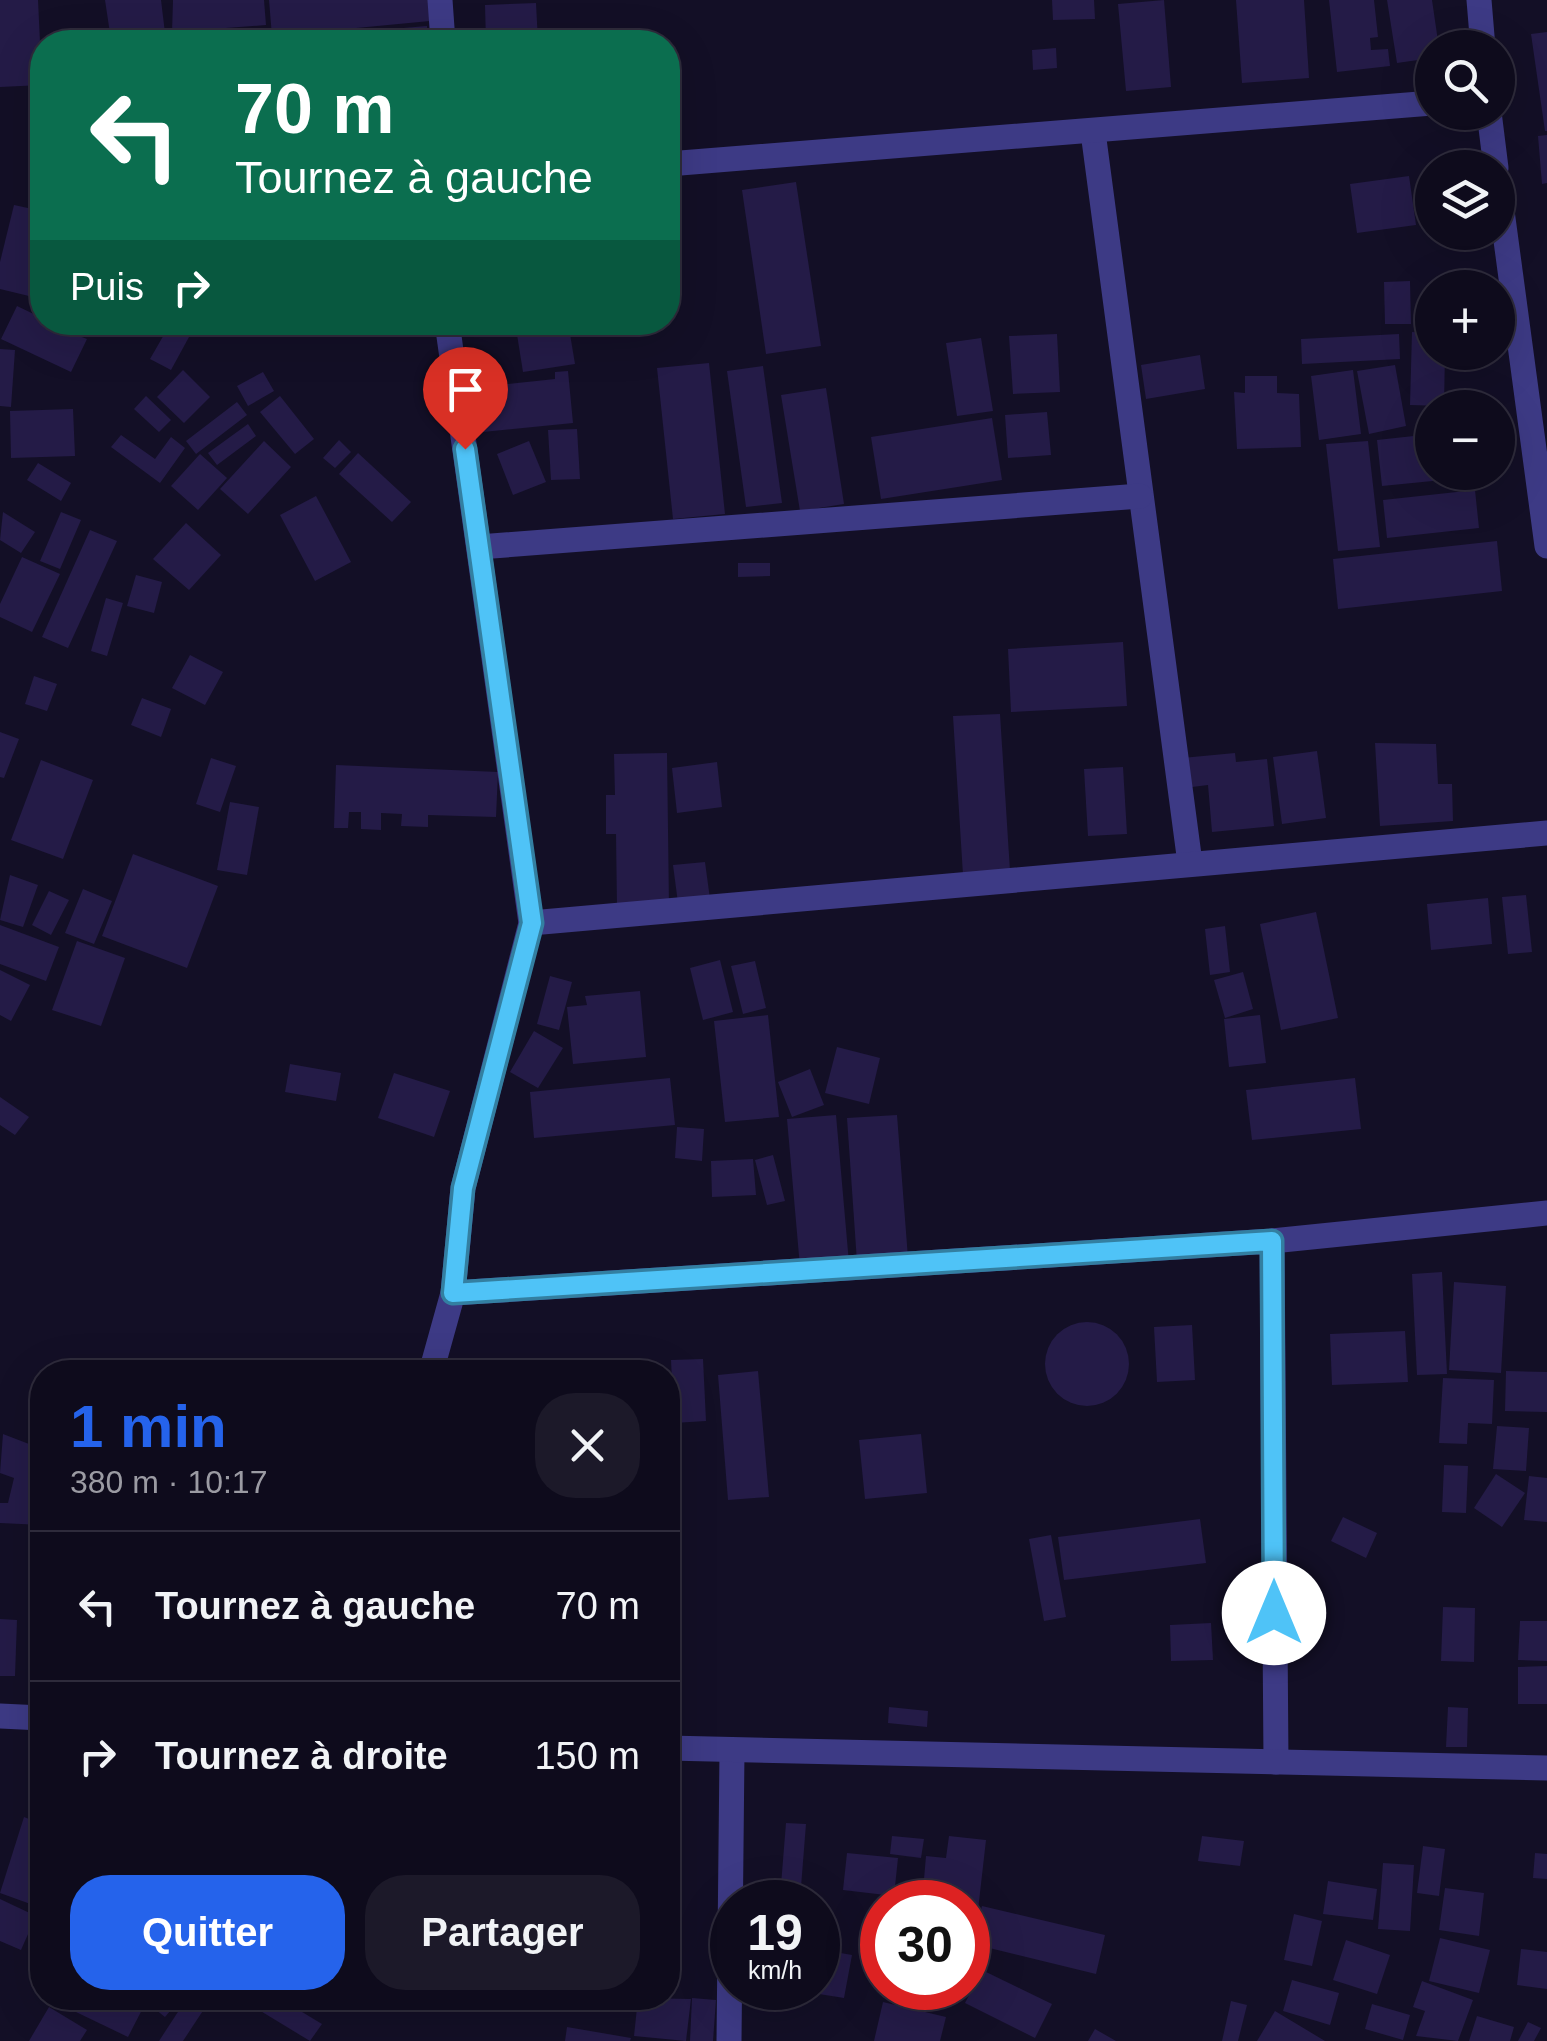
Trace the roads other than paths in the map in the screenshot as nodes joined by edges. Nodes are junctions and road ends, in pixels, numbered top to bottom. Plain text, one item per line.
1 (440, 0) edge
2 (1479, 0) edge
3 (442, 30) edge
4 (1482, 30) edge
5 (1415, 104) edge
6 (1093, 132) junction
7 (680, 163) edge
8 (1509, 250) edge
9 (450, 335) edge
10 (1539, 444) edge
11 (1140, 496) junction
12 (1547, 546) edge
13 (479, 548) junction
14 (1547, 833) edge
15 (1190, 863) junction
16 (532, 923) junction
17 (1547, 1212) edge
18 (1272, 1241) junction
19 (453, 1293) junction
20 (434, 1360) edge
21 (0, 1716) edge
22 (30, 1717) edge
23 (680, 1749) edge
24 (732, 1751) junction
25 (1276, 1762) junction
26 (1547, 1768) edge
27 (729, 2041) edge

1 - 3 street
2 - 4 street
5 - 6 street
6 - 7 street
6 - 11 street
8 - 10 street
9 - 13 street
10 - 12 street
11 - 13 street
11 - 15 street
13 - 16 street
14 - 15 street
15 - 16 street
16 - 19 street
17 - 18 street
18 - 19 street
18 - 25 street
19 - 20 street
21 - 22 street
23 - 24 street
24 - 25 street
24 - 27 street
25 - 26 street

